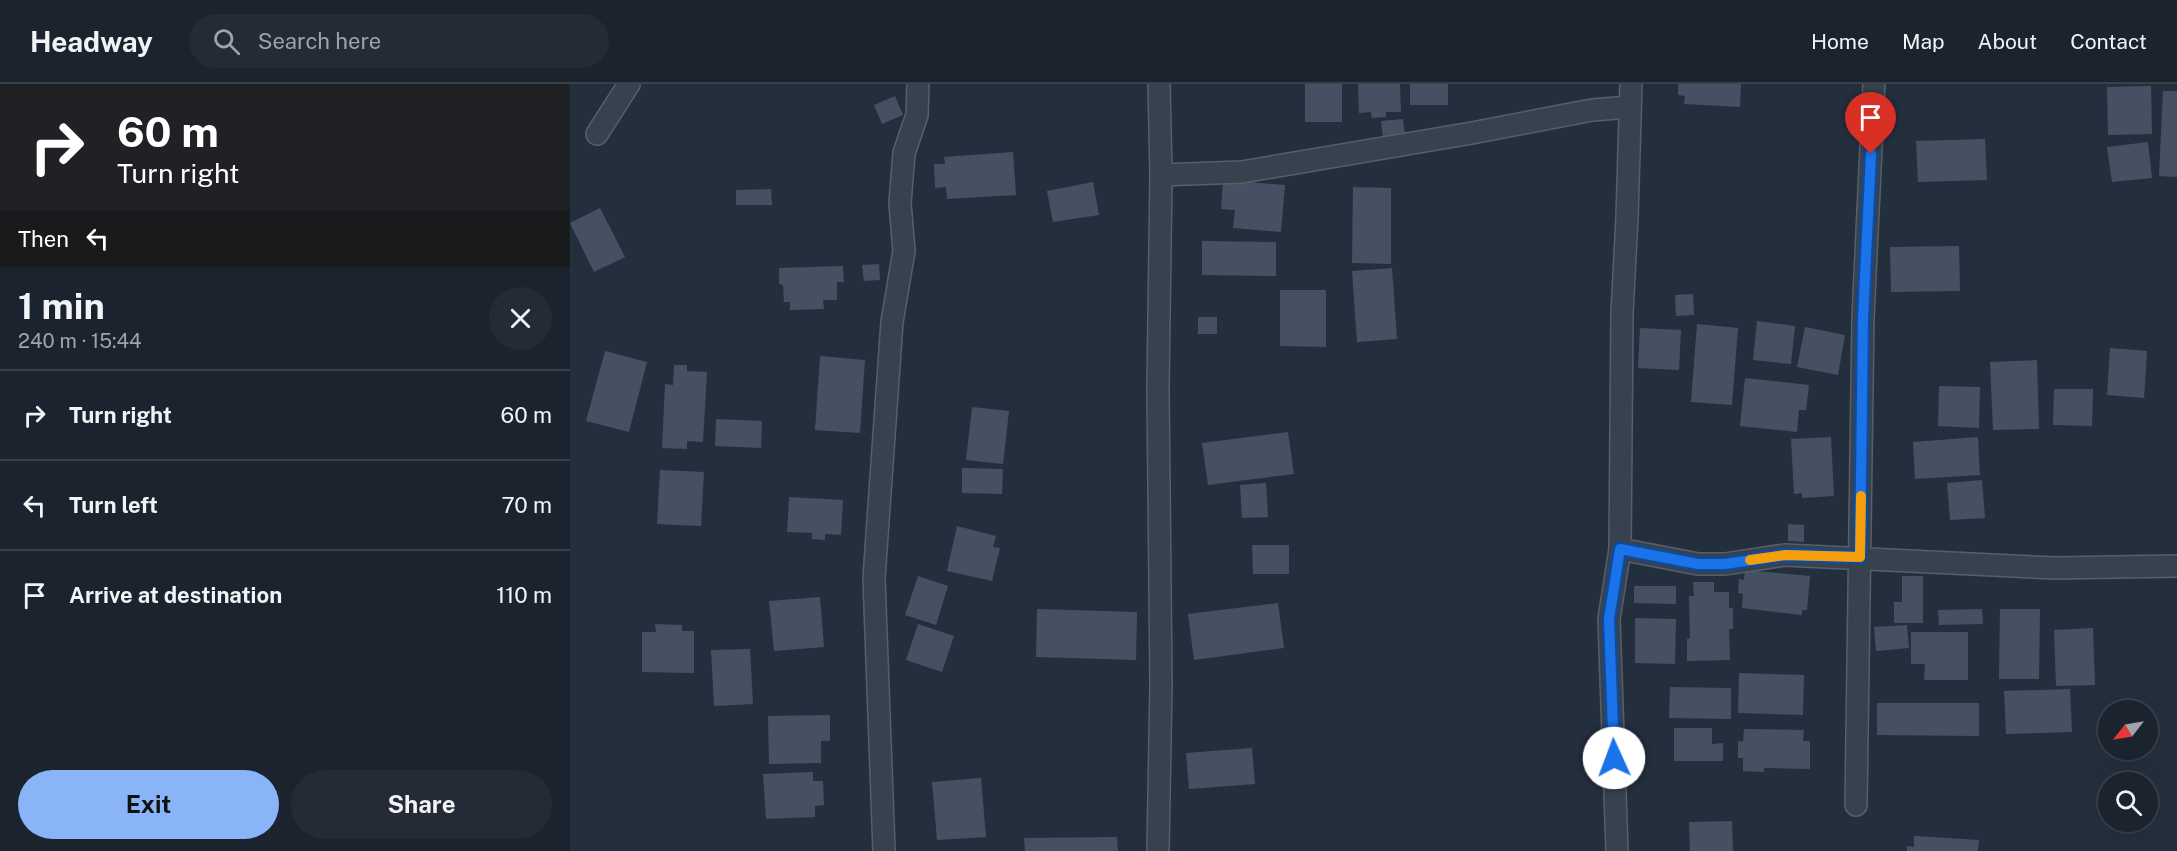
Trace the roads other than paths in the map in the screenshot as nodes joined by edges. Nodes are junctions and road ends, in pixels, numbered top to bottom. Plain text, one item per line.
1 (629, 84) edge
2 (918, 84) edge
3 (1159, 84) edge
4 (1631, 84) edge
5 (1874, 84) edge
6 (1630, 107) junction
7 (597, 134) dead end
8 (1161, 175) junction
9 (1620, 549) junction
10 (1860, 557) junction
11 (2177, 566) edge
12 (1856, 805) dead end
13 (884, 851) edge
14 (1158, 851) edge
15 (1617, 851) edge

1 - 7 street
2 - 13 street
3 - 8 street
4 - 6 street
5 - 10 street
6 - 8 street
6 - 9 street
8 - 14 street
9 - 10 street
9 - 15 street
10 - 11 street
10 - 12 street

